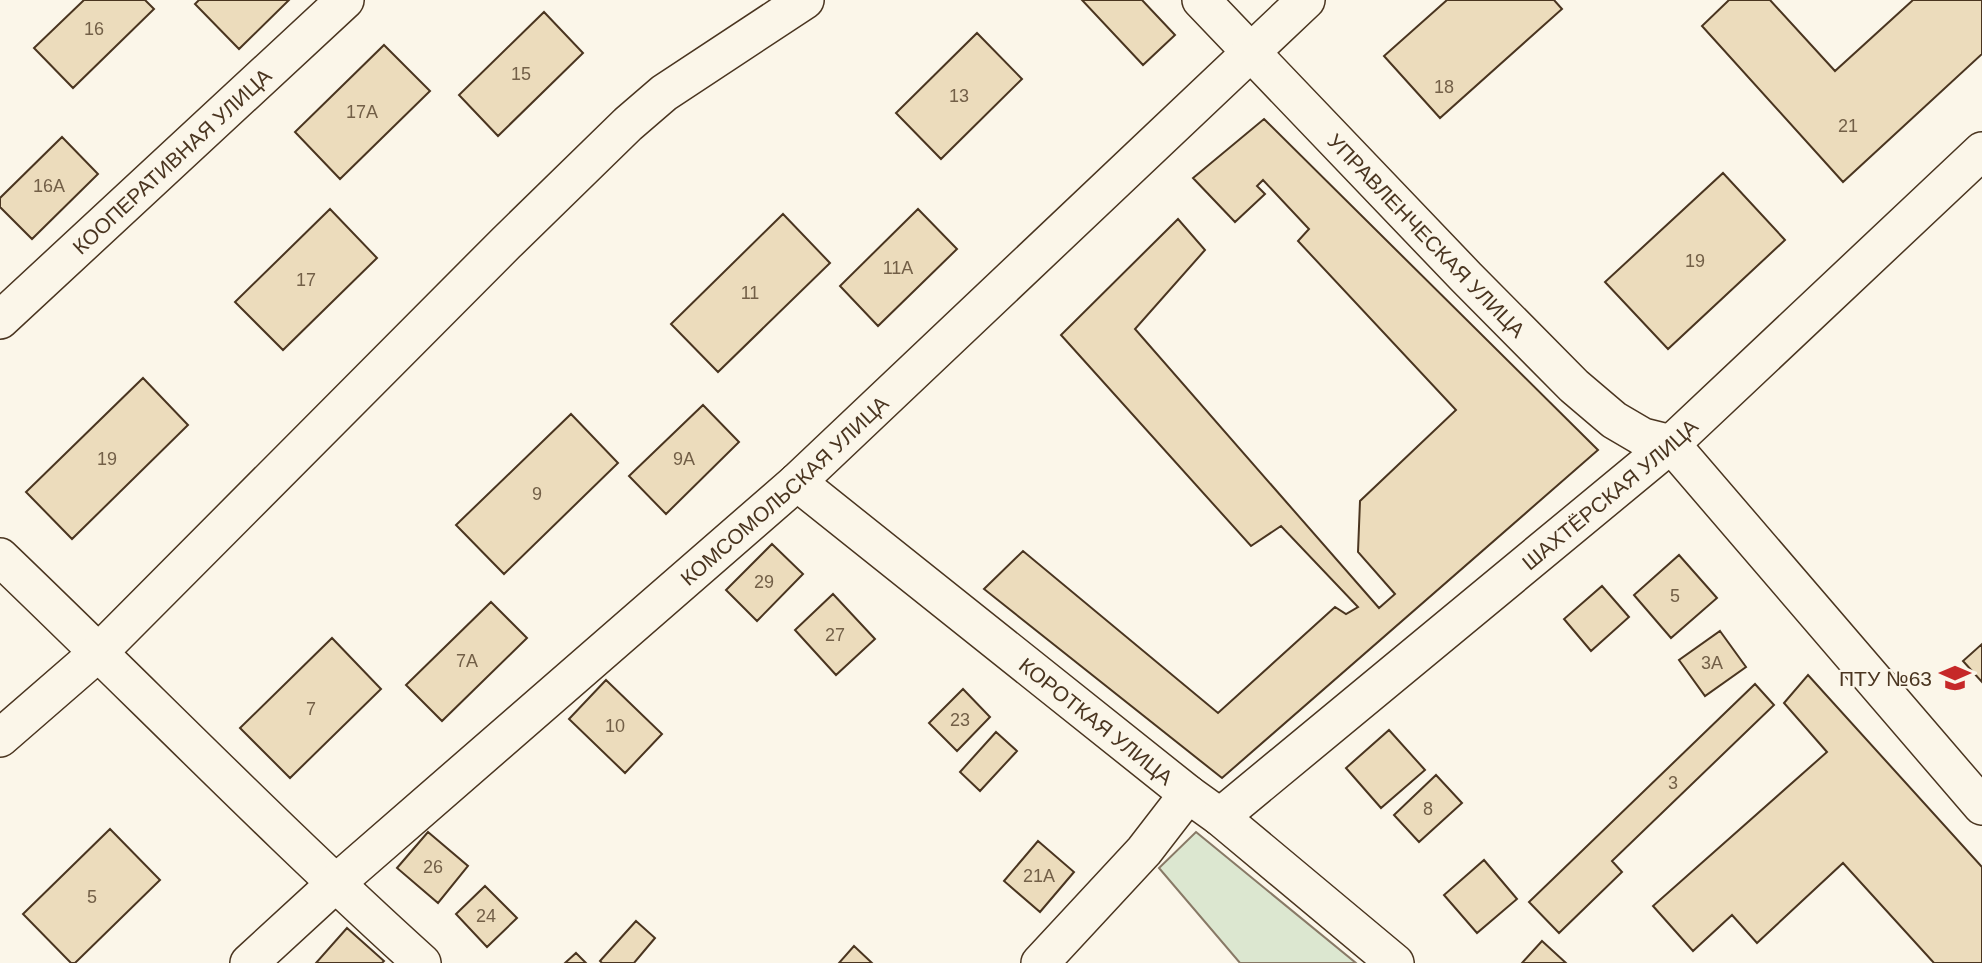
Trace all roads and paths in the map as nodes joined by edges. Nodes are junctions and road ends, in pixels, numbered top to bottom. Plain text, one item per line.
1 (345, 0) edge
2 (805, 0) edge
3 (1201, 0) edge
4 (1306, 0) edge
5 (1251, 51) junction
6 (1982, 151) edge
7 (0, 320) edge
8 (1671, 444) junction
9 (797, 482) junction
10 (0, 558) edge
11 (99, 652) junction
12 (0, 738) edge
13 (1188, 794) junction
14 (1982, 806) edge
15 (1220, 817) junction
16 (335, 884) junction
17 (249, 963) edge
18 (422, 963) edge
19 (1040, 963) edge
20 (1395, 963) edge

1 - 7 street, КООПЕРАТИВНАЯ УЛИЦА
2 - 11 street
3 - 5 street, УПРАВЛЕНЧЕСКАЯ УЛИЦА
4 - 5 street, КОМСОМОЛЬСКАЯ УЛИЦА
5 - 8 street, УПРАВЛЕНЧЕСКАЯ УЛИЦА
5 - 9 street, КОМСОМОЛЬСКАЯ УЛИЦА
6 - 8 street, ШАХТЁРСКАЯ УЛИЦА
8 - 14 street
8 - 15 street, ШАХТЁРСКАЯ УЛИЦА
9 - 13 street, КОРОТКАЯ УЛИЦА
9 - 16 street, КОМСОМОЛЬСКАЯ УЛИЦА
10 - 11 street
11 - 12 street
11 - 16 street
13 - 15 street, КОРОТКАЯ УЛИЦА
13 - 19 street
15 - 20 street, КОРОТКАЯ УЛИЦА
16 - 17 street, КОМСОМОЛЬСКАЯ УЛИЦА
16 - 18 street

